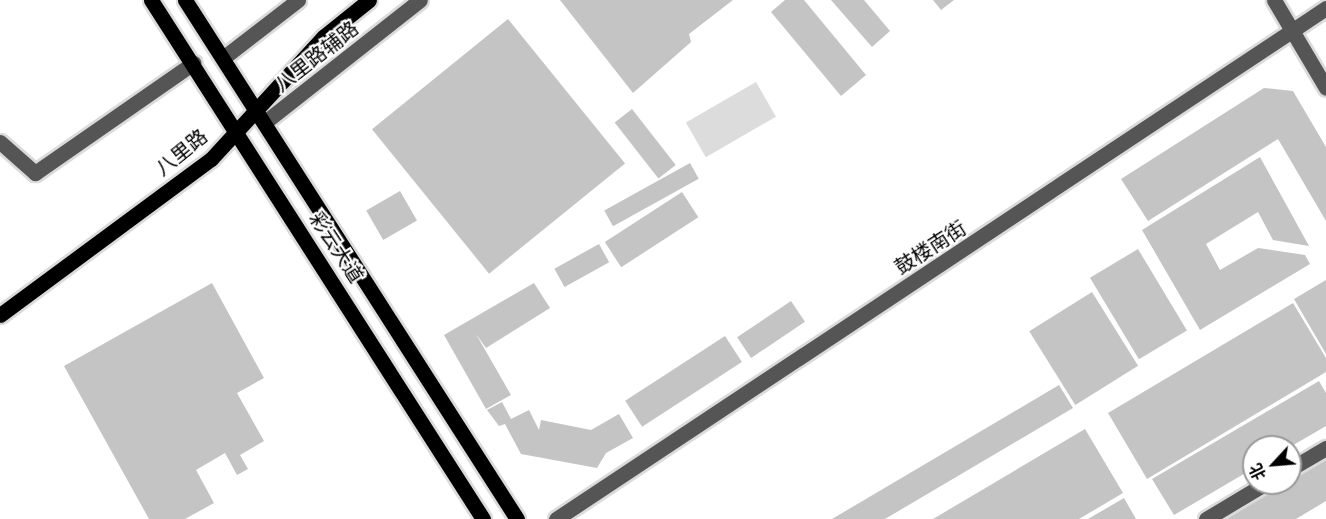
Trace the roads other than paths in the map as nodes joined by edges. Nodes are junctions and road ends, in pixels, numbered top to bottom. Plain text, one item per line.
1 (151, 0) edge
2 (185, 0) edge
3 (298, 0) edge
4 (369, 0) edge
5 (420, 0) edge
6 (1274, 0) edge
7 (1326, 8) edge
8 (1291, 29) junction
9 (223, 58) junction
10 (193, 63) junction
11 (1326, 88) edge
12 (256, 109) junction
13 (266, 122) junction
14 (237, 130) junction
15 (0, 142) edge
16 (0, 315) edge
17 (1326, 448) edge
18 (1302, 462) edge
19 (1246, 495) edge
20 (483, 519) edge
21 (517, 519) edge
22 (555, 519) edge
23 (1206, 519) edge

1 - 10 main road, 彩云大道
2 - 9 main road, 彩云大道
3 - 9 street
4 - 12 main road, 八里路
5 - 13 street, 八里路辅路
6 - 8 street
7 - 8 street, 鼓楼南街
8 - 11 street
8 - 22 street, 鼓楼南街
9 - 12 main road, 彩云大道
10 - 14 main road, 彩云大道
10 - 15 street
12 - 13 main road, 彩云大道
12 - 14 main road, 八里路
13 - 21 main road, 彩云大道
14 - 16 main road, 八里路
14 - 20 main road, 彩云大道
17 - 18 street
19 - 23 street

